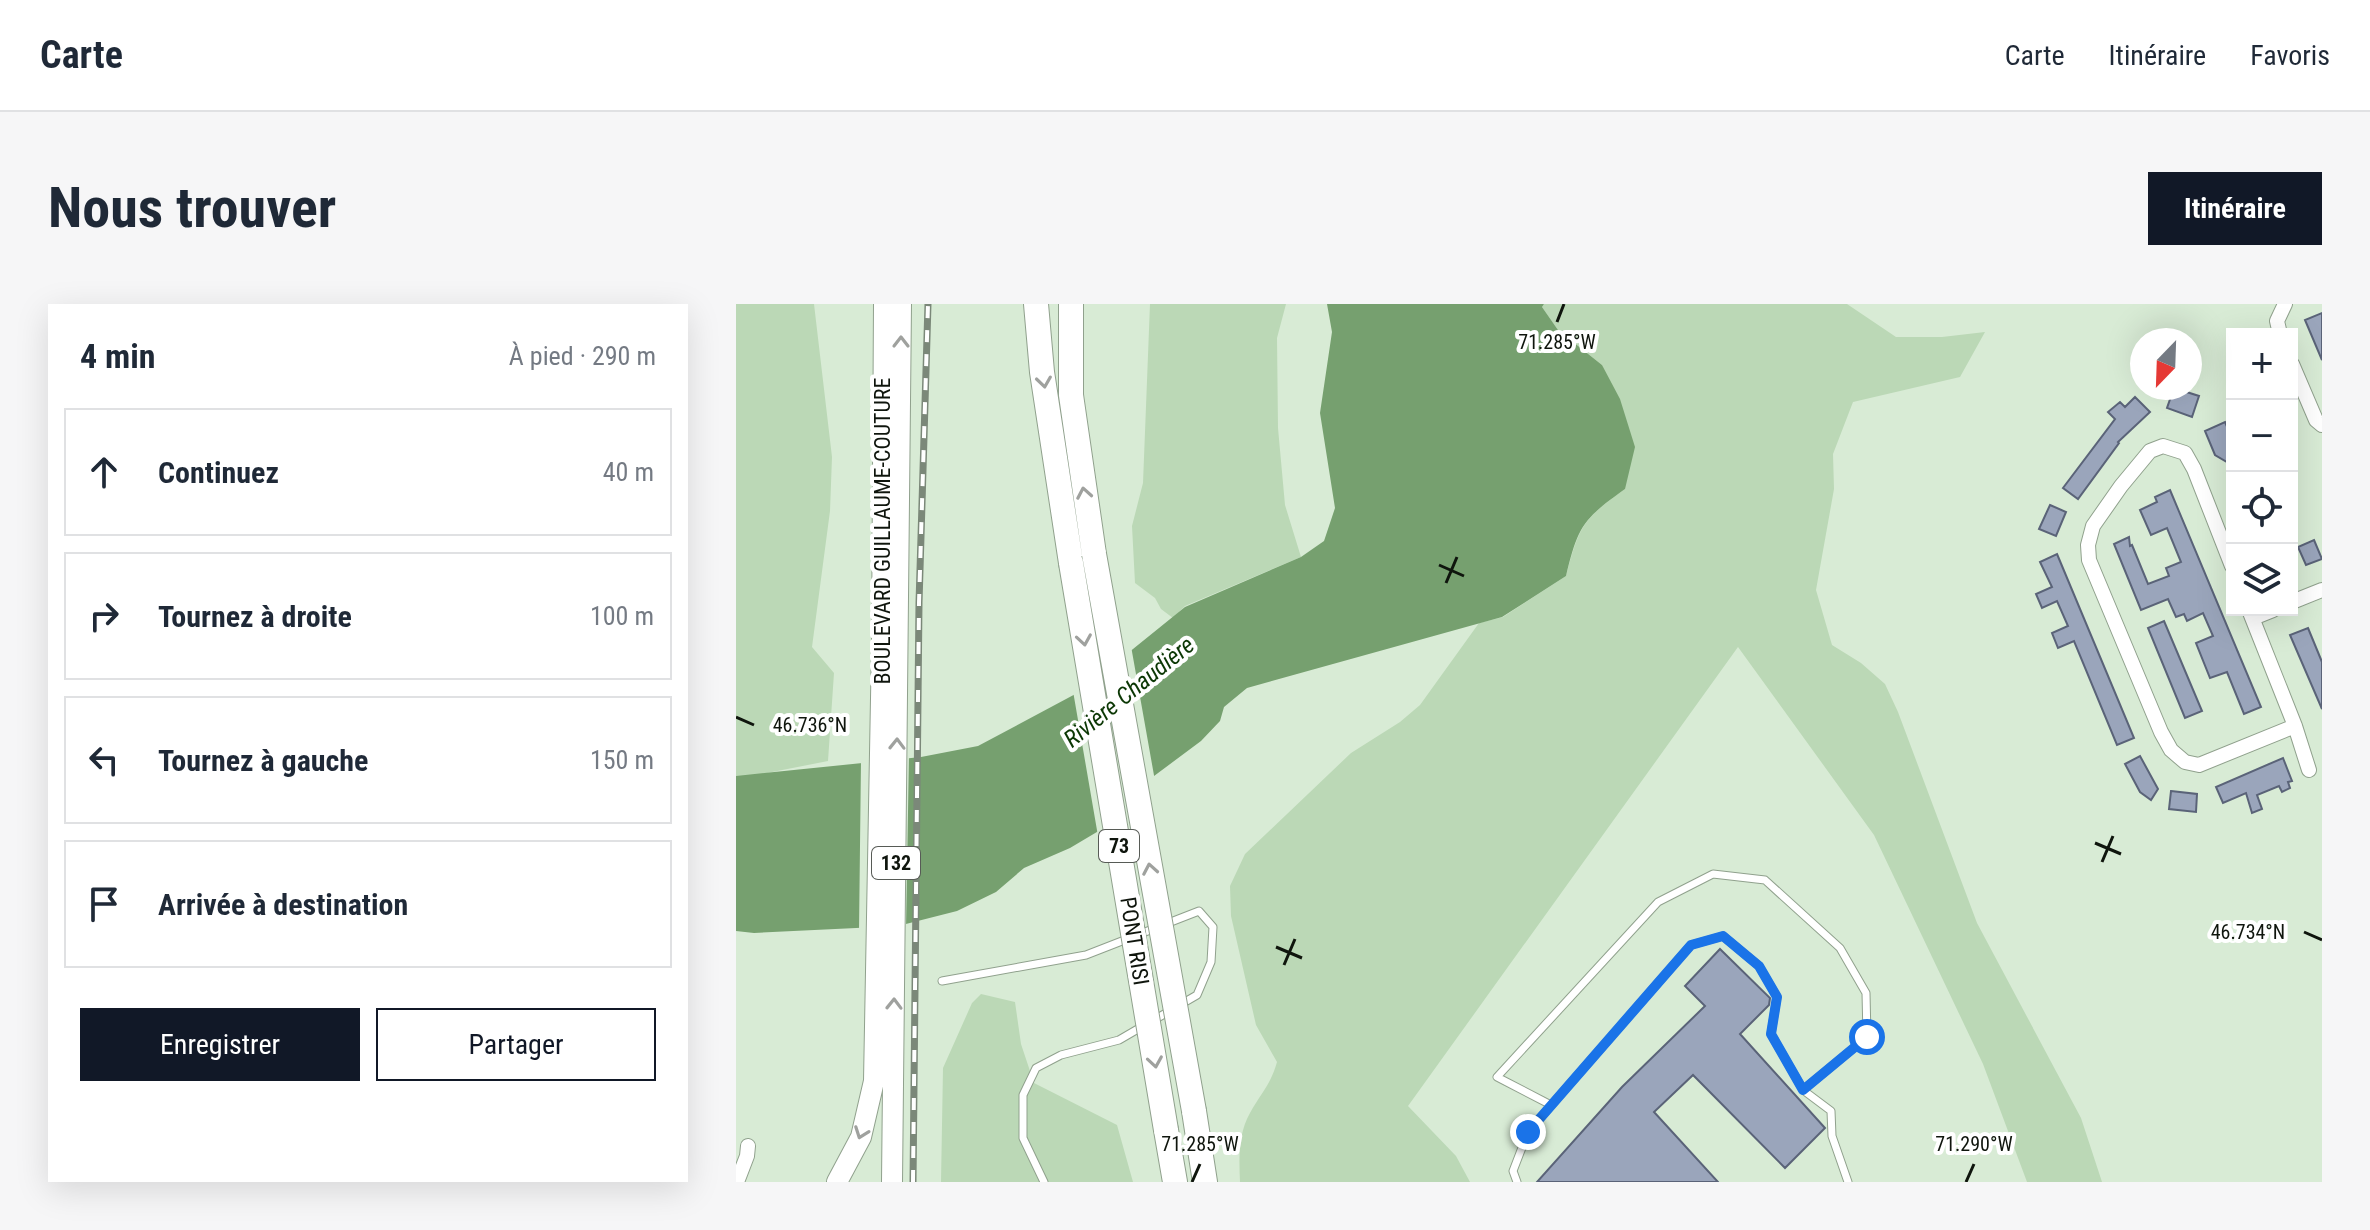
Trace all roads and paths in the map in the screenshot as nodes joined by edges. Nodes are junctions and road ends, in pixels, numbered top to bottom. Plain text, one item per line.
1 (884, 304) edge
2 (901, 304) edge
3 (1036, 304) edge
4 (1071, 304) edge
5 (2285, 304) edge
6 (2279, 328) edge
7 (2298, 378) edge
8 (2322, 425) edge
9 (2226, 551) edge
10 (1083, 559) junction
11 (2322, 590) edge
12 (2298, 600) edge
13 (2252, 616) edge
14 (890, 644) junction
15 (2295, 726) junction
16 (2309, 770) dead end
17 (942, 981) dead end
18 (884, 1081) junction
19 (1803, 1090) junction
20 (1551, 1105) junction
21 (748, 1146) dead end
22 (737, 1182) edge
23 (837, 1182) edge
24 (892, 1182) edge
25 (1044, 1182) edge
26 (1175, 1182) edge
27 (1205, 1182) edge
28 (1517, 1182) edge
29 (1848, 1182) edge

1 - 14 main road, BOULEVARD GUILLAUME-COUTURE / 132
14 -> 2 main road, BOULEVARD GUILLAUME-COUTURE / 132
3 -> 10 highway, 73
10 -> 4 highway, 73
5 - 6 street
7 - 8 street
9 - 15 street
10 -> 26 highway, PONT RISI / 73, bridge
27 -> 10 highway, PONT RISI / 73, bridge
11 - 12 street
13 - 15 street
14 - 18 main road, BOULEVARD GUILLAUME-COUTURE / 132
15 - 16 street
17 - 25 lane
18 -> 23 main road, BOULEVARD GUILLAUME-COUTURE / 132
18 - 24 main road, BOULEVARD GUILLAUME-COUTURE / 132
19 - 20 lane
19 - 20 lane
19 - 29 lane
20 - 28 lane
21 - 22 street

